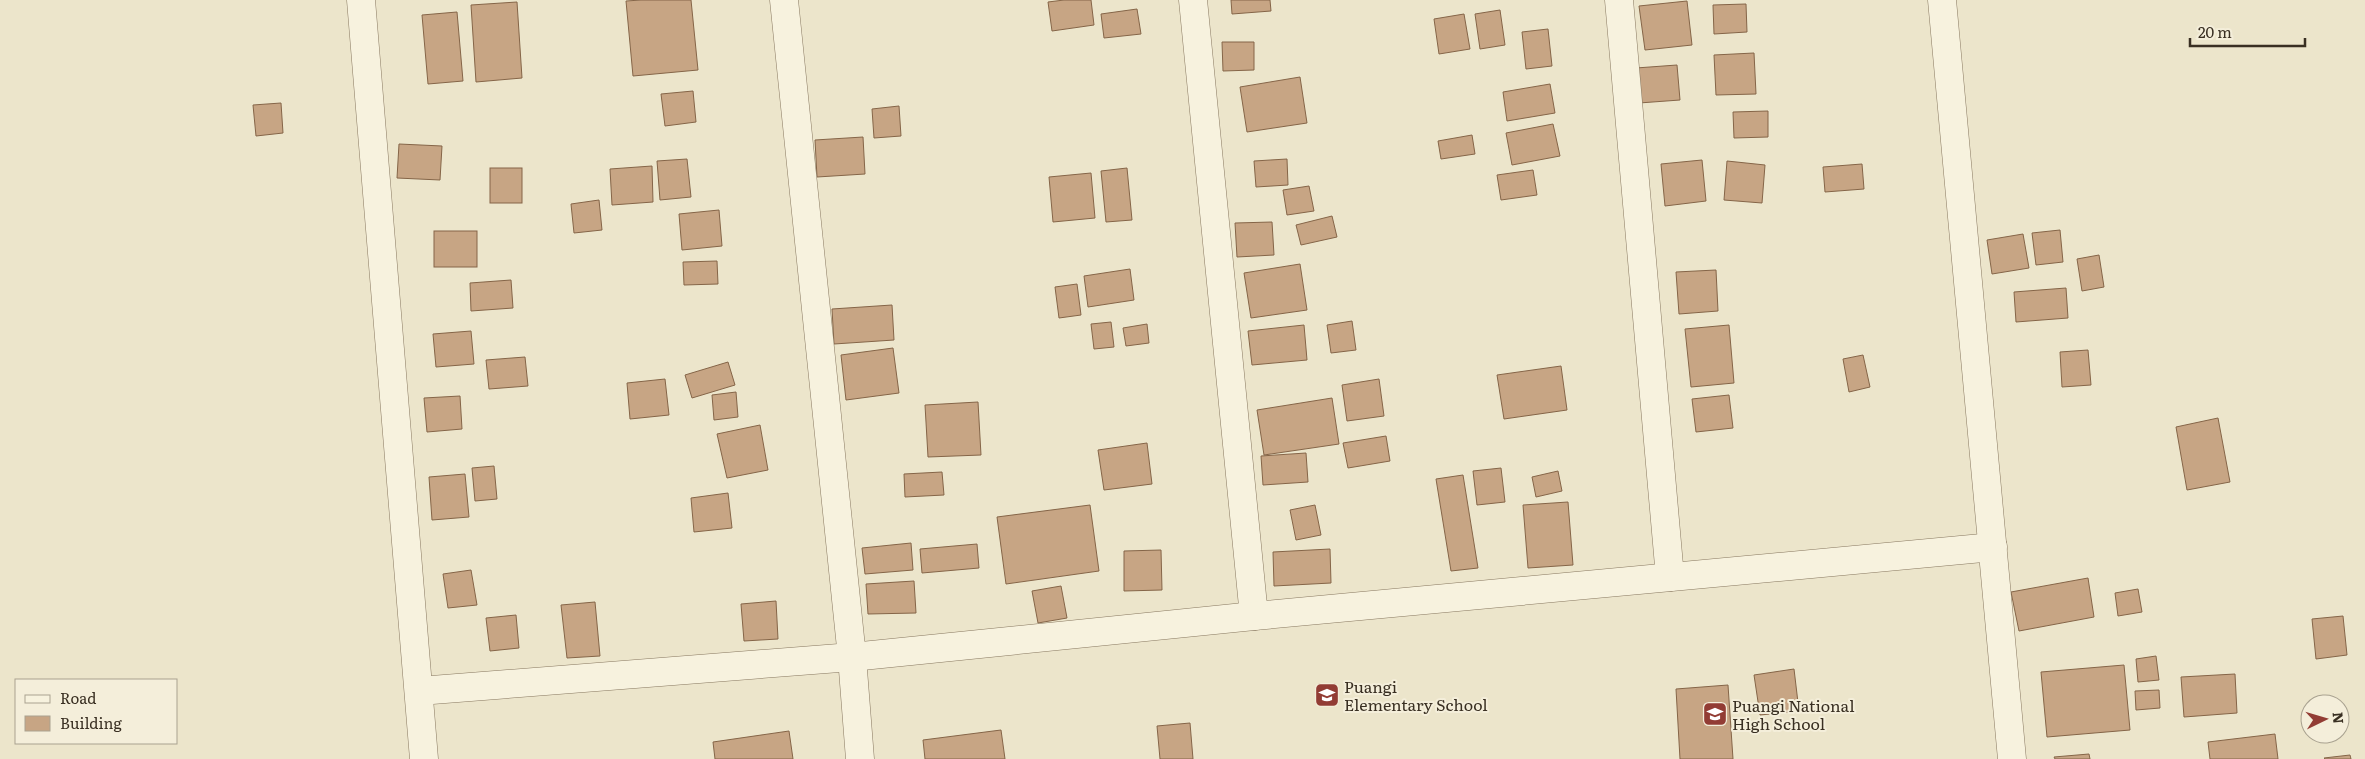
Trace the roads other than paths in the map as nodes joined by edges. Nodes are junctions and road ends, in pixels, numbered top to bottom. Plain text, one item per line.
1 (360, 0) edge
2 (784, 0) edge
3 (1193, 0) edge
4 (1619, 0) edge
5 (1942, 0) edge
6 (1994, 547) junction
7 (1670, 577) junction
8 (1254, 616) junction
9 (852, 657) junction
10 (419, 691) junction
11 (424, 759) edge
12 (860, 759) edge
13 (2012, 759) edge

1 - 10 street
2 - 9 street
3 - 8 street
4 - 7 street
5 - 6 street
6 - 7 street
6 - 13 street
7 - 8 street
8 - 9 street
9 - 10 street
9 - 12 street
10 - 11 street

